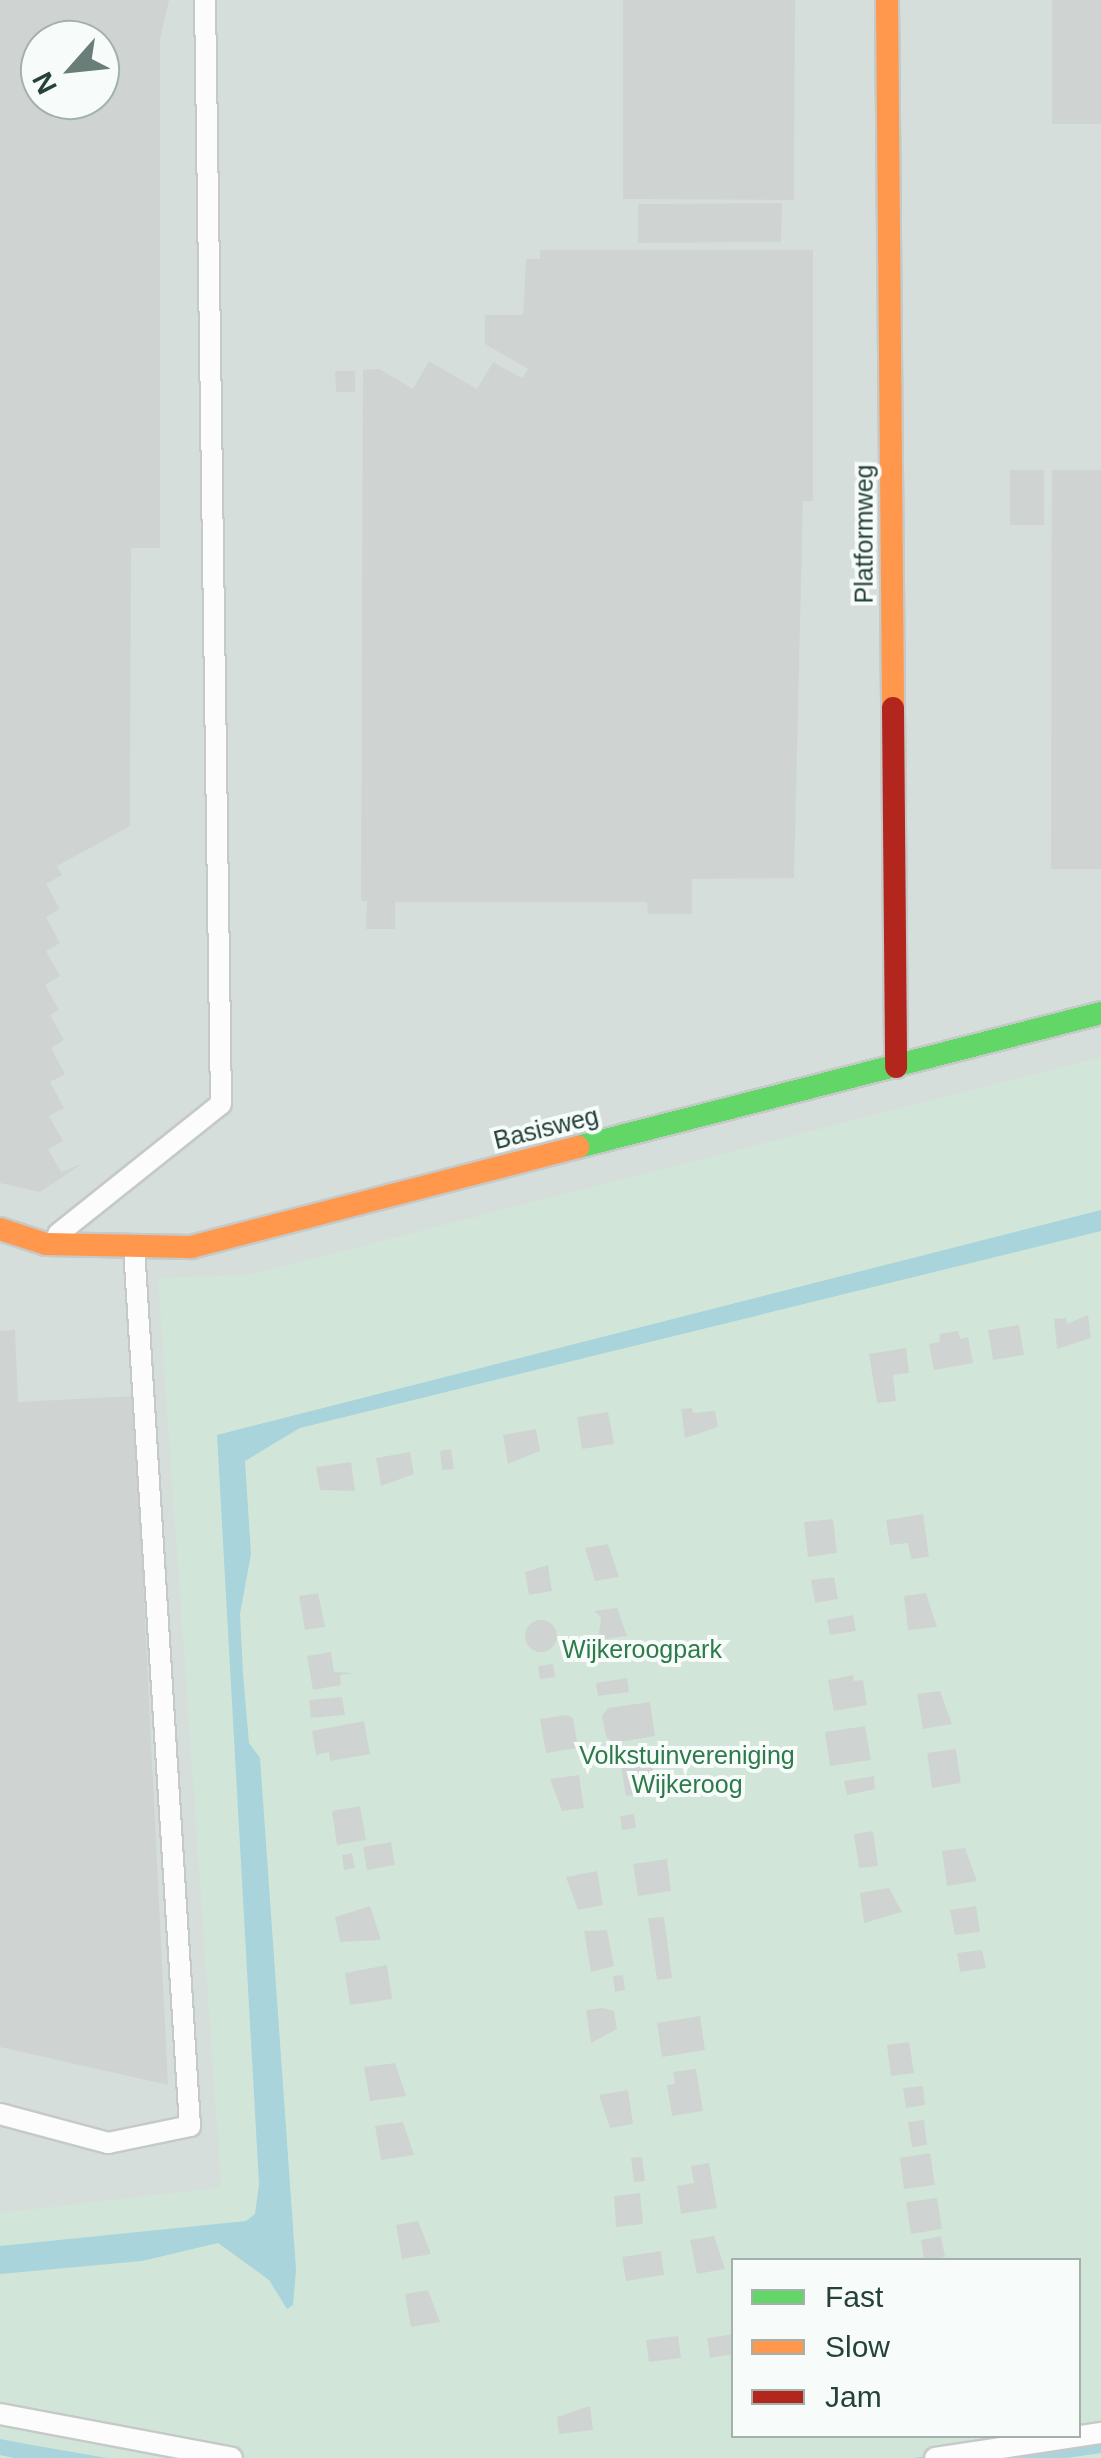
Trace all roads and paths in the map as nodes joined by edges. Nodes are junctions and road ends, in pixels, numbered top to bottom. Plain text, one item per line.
1 (206, 0) edge
2 (888, 0) edge
3 (1101, 1014) edge
4 (896, 1067) junction
5 (0, 1228) edge
6 (46, 1244) junction
7 (134, 1246) junction
8 (0, 2114) edge
9 (0, 2414) edge
10 (1068, 2438) edge
11 (232, 2458) edge
12 (934, 2458) edge

1 - 6 lane
2 - 4 street, Platformweg
3 - 4 street, Basisweg
4 - 7 street, Basisweg
5 - 6 street, Basisweg
6 - 7 street, Basisweg
7 - 8 lane
9 - 11 lane
10 - 12 lane

